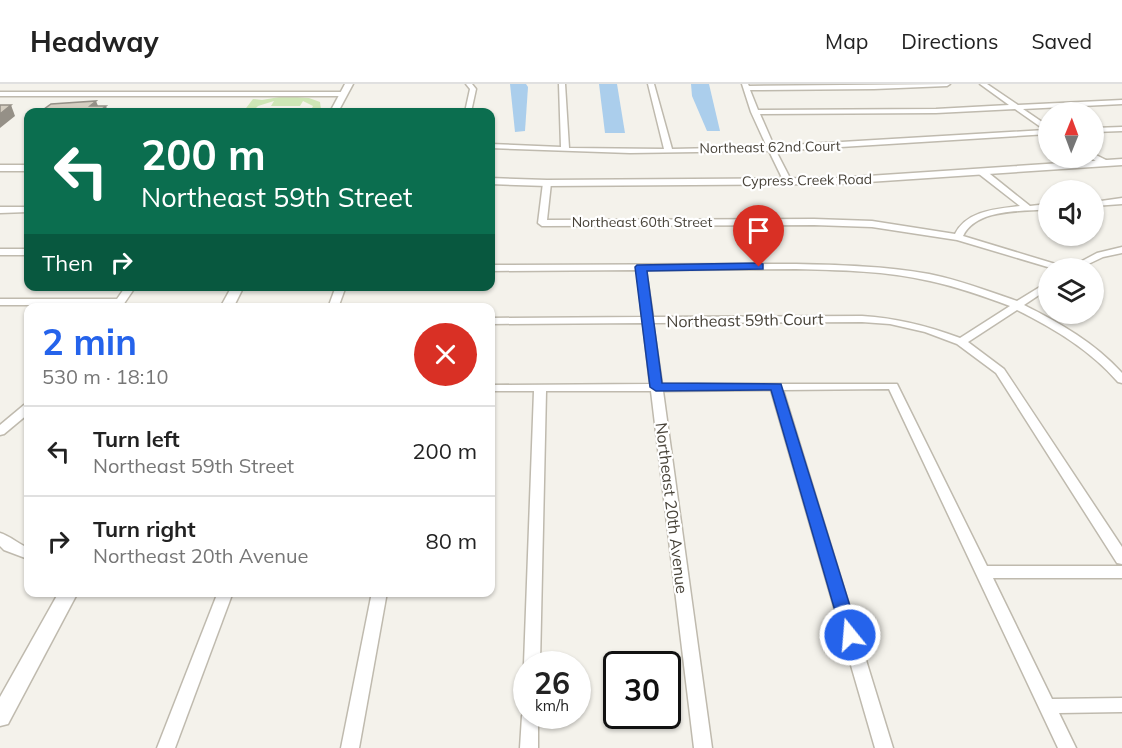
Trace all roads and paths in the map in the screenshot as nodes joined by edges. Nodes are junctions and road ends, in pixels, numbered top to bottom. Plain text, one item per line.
1 (29, 84) edge
2 (349, 84) edge
3 (469, 84) edge
4 (562, 84) edge
5 (651, 84) edge
6 (947, 84) edge
7 (983, 84) edge
8 (745, 86) edge
9 (0, 94) edge
10 (16, 94) junction
11 (344, 94) junction
12 (1122, 102) edge
13 (1015, 106) junction
14 (336, 108) edge
15 (469, 108) edge
16 (754, 112) junction
17 (1038, 123) edge
18 (1122, 129) edge
19 (1104, 130) edge
20 (1038, 131) edge
21 (495, 146) edge
22 (772, 148) junction
23 (565, 149) junction
24 (668, 149) junction
25 (1122, 162) edge
26 (1105, 163) joint
27 (0, 171) edge
28 (24, 171) edge
29 (982, 172) junction
30 (495, 181) edge
31 (788, 182) junction
32 (546, 183) junction
33 (1122, 201) edge
34 (1104, 203) edge
35 (1038, 208) edge
36 (1029, 209) junction
37 (0, 210) edge
38 (24, 210) edge
39 (958, 237) junction
40 (1122, 250) edge
41 (0, 252) edge
42 (24, 252) edge
43 (1094, 258) edge
44 (1038, 262) edge
45 (641, 267) junction
46 (495, 268) edge
47 (1038, 292) edge
48 (0, 302) edge
49 (39, 303) edge
50 (1018, 306) junction
51 (495, 321) edge
52 (648, 321) junction
53 (960, 342) junction
54 (1122, 380) edge
55 (776, 386) junction
56 (656, 387) junction
57 (495, 388) edge
58 (540, 388) junction
59 (24, 411) edge
60 (0, 431) edge
61 (0, 538) edge
62 (24, 552) edge
63 (1122, 559) edge
64 (982, 572) junction
65 (1122, 572) edge
66 (66, 597) edge
67 (224, 597) edge
68 (379, 597) edge
69 (532, 651) edge
70 (1122, 705) edge
71 (1047, 706) junction
72 (0, 717) edge
73 (530, 729) edge
74 (166, 748) edge
75 (350, 748) edge
76 (529, 748) edge
77 (703, 748) edge
78 (885, 748) edge
79 (1067, 748) edge

1 - 10 street
2 - 11 street
3 - 15 street
4 - 23 street
5 - 24 street
6 - 8 street
7 - 13 street
8 - 16 street
9 - 10 street
10 - 11 street
11 - 14 street
12 - 13 street
13 - 16 street
13 - 17 street
16 - 22 street
18 - 19 street
20 - 22 street, Northeast 62nd Court
21 - 23 street, Northeast 62nd Court
22 - 24 street, Northeast 62nd Court
22 - 31 street
23 - 24 street, Northeast 62nd Court
25 - 26 street, Cypress Creek Road
26 - 29 street, Cypress Creek Road
27 - 28 street
29 - 31 street, Cypress Creek Road
29 - 36 street
30 - 32 street, Cypress Creek Road
31 - 32 street, Cypress Creek Road
32 - 39 street, Northeast 60th Street
33 - 34 street
35 - 36 street
36 - 39 street
37 - 38 street
39 - 44 street, Northeast 60th Street
40 - 43 street
41 - 42 street
45 - 46 street
45 - 50 street
45 - 52 street, Northeast 20th Avenue
47 - 50 street
48 - 49 street
50 - 53 street
50 - 54 street
51 - 52 street, Northeast 59th Court
52 - 53 street, Northeast 59th Court
52 - 56 street, Northeast 20th Avenue
53 - 63 street, Northeast 59th Court
55 - 56 street
55 - 64 street
55 - 78 street
56 - 58 street
56 - 77 street, Northeast 20th Avenue
57 - 58 street
58 - 69 street
59 - 60 street
61 - 62 street
64 - 65 street
64 - 71 street
66 - 72 street
67 - 74 street
68 - 75 street
70 - 71 street
71 - 79 street
73 - 76 street

